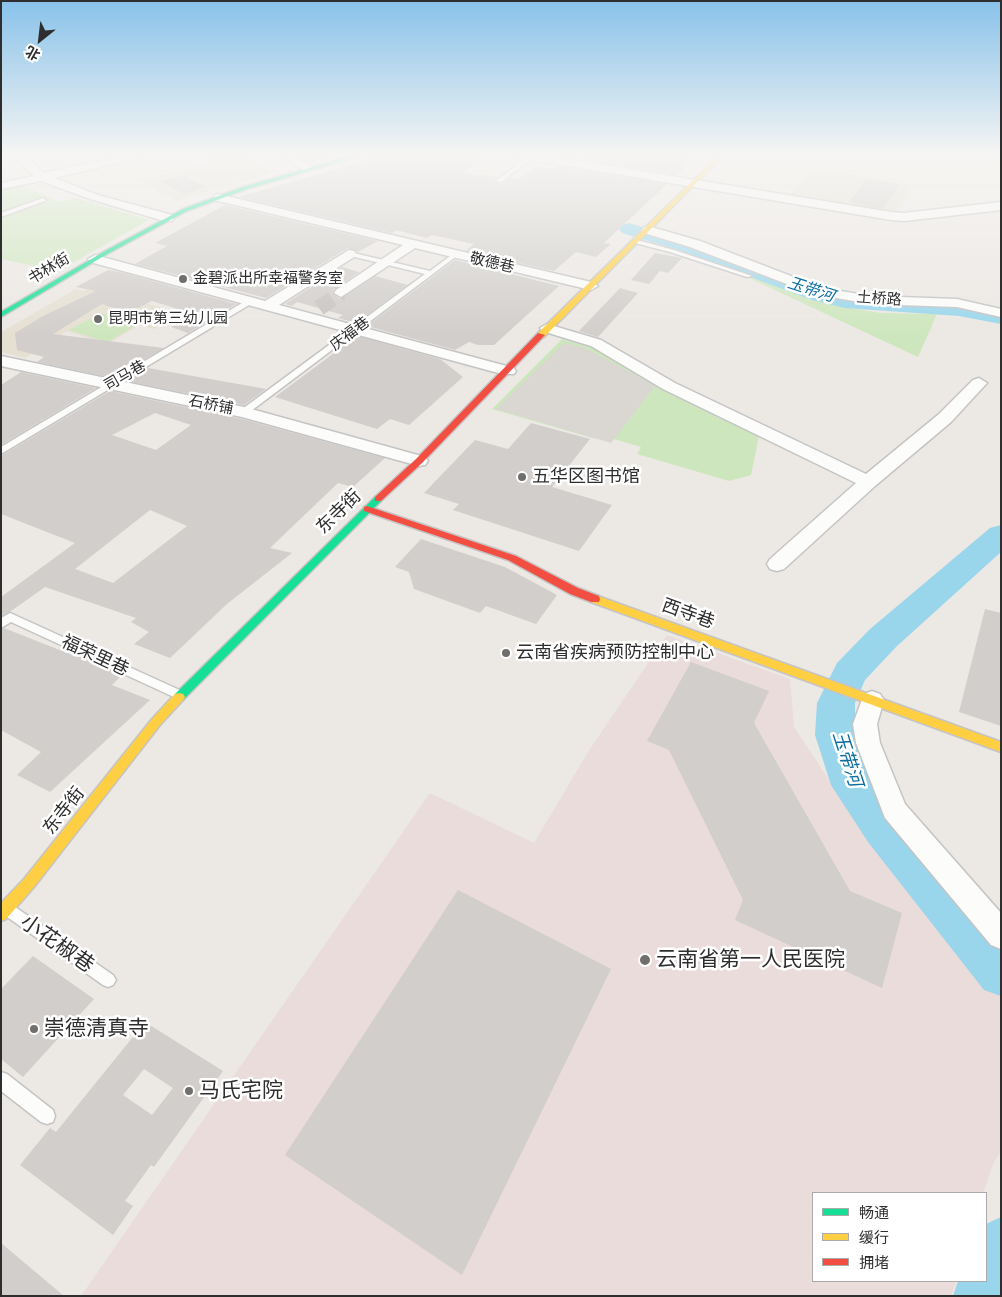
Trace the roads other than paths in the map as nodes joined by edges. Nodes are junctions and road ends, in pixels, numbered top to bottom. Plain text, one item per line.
1 (156, 215) edge
2 (177, 215) edge
3 (286, 215) edge
4 (664, 215) edge
5 (882, 215) edge
6 (926, 215) edge
7 (168, 218) junction
8 (643, 236) junction
9 (412, 245) junction
10 (349, 254) joint
11 (455, 255) junction
12 (95, 259) junction
13 (386, 262) junction
14 (431, 273) junction
15 (748, 276) dead end
16 (591, 286) junction
17 (341, 293) tunnel mouth
18 (250, 302) junction
19 (267, 306) junction
20 (319, 308) tunnel mouth
21 (1001, 312) edge
22 (1, 315) edge
23 (307, 317) junction
24 (547, 328) junction
25 (356, 330) junction
26 (1, 361) edge
27 (508, 371) junction
28 (979, 383) dead end
29 (109, 385) junction
30 (244, 412) junction
31 (1, 451) edge
32 (419, 461) junction
33 (868, 482) junction
34 (367, 509) junction
35 (777, 564) dead end
36 (5, 621) edge
37 (180, 695) junction
38 (872, 700) junction
39 (1001, 747) edge
40 (4, 911) edge
41 (1001, 935) edge
42 (108, 980) dead end
43 (1, 1080) edge
44 (47, 1116) dead end

1 - 7 street
2 - 7 street, 书林街
3 - 9 street, 敬德巷
4 - 8 street, 东寺街
5 - 6 street
7 - 12 street, 书林街
8 - 15 lane
8 - 16 street, 东寺街
8 - 21 street, 土桥路
9 - 11 street, 敬德巷
9 - 13 street
10 - 13 lane
10 - 19 street
11 - 14 lane, 庆福巷
11 - 16 street, 敬德巷
12 - 18 street
12 - 22 street, 书林街
13 - 14 lane
13 - 17 street
14 - 25 lane, 庆福巷
16 - 24 street, 东寺街
18 - 19 street
18 - 29 lane, 司马巷
19 - 23 street
20 - 23 street
23 - 25 street
24 - 27 street, 东寺街
24 - 33 street
25 - 27 street
25 - 30 lane, 庆福巷
26 - 29 street, 石桥铺
27 - 32 street, 东寺街
28 - 33 street
29 - 30 street, 石桥铺
29 - 31 lane, 司马巷
30 - 32 street, 石桥铺
32 - 34 street, 东寺街
33 - 35 street
34 - 37 street, 东寺街
34 - 38 street, 西寺巷
36 - 37 lane, 福荣里巷
37 - 40 street, 东寺街
38 - 39 street, 西寺巷
38 - 41 street
40 - 42 lane, 小花椒巷
43 - 44 lane

